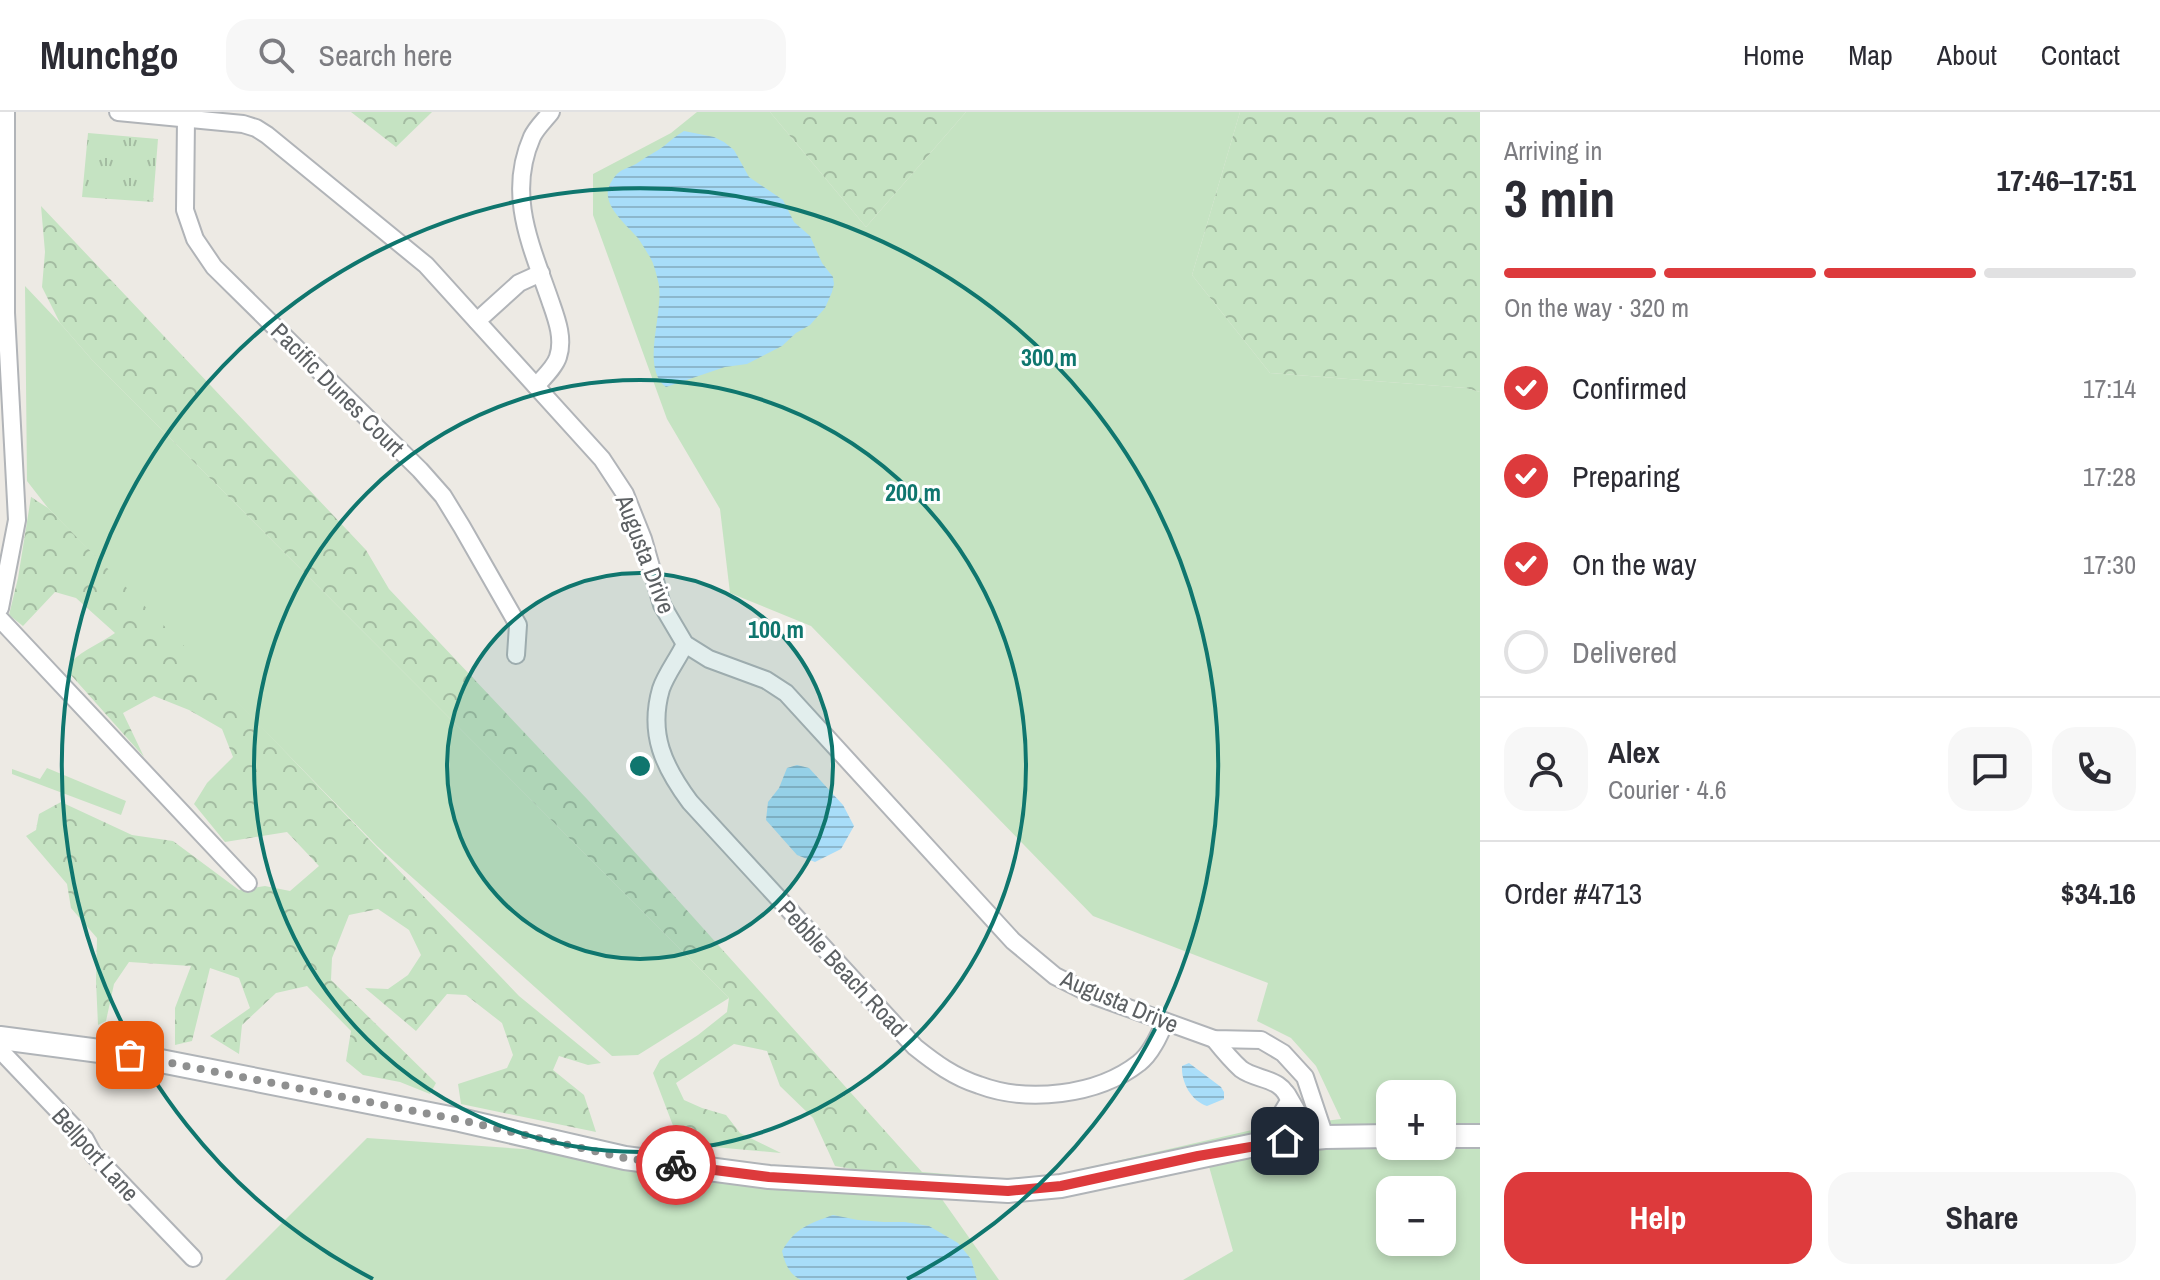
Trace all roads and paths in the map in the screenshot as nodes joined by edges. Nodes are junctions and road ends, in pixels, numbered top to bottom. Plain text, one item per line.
1 (6, 112) edge
2 (118, 112) edge
3 (551, 112) edge
4 (186, 119) junction
5 (541, 273) junction
6 (3, 312) edge
7 (477, 321) junction
8 (536, 386) junction
9 (0, 608) edge
10 (0, 619) edge
11 (685, 644) junction
12 (516, 655) dead end
13 (248, 883) dead end
14 (1165, 1022) junction
15 (0, 1038) edge
16 (1214, 1039) junction
17 (0, 1050) edge
18 (1287, 1094) junction
19 (1376, 1136) edge
20 (1456, 1136) edge
21 (1480, 1136) edge
22 (1315, 1138) junction
23 (1264, 1143) junction
24 (193, 1258) dead end

1 - 6 street
2 - 4 street, Augusta Drive
3 - 5 street
4 - 7 street, Augusta Drive
4 - 12 street, Pacific Dunes Court
5 - 7 street
5 - 8 street
6 - 9 street
7 - 8 street, Augusta Drive
8 - 11 street, Augusta Drive
10 - 13 street
11 - 14 street, Augusta Drive
11 - 14 street, Pebble Beach Road
14 - 16 street, Augusta Drive
15 - 23 main road
16 - 18 street, Augusta Drive
16 - 22 street, Augusta Drive
17 - 24 street, Bellport Lane
18 - 22 street
18 - 23 street
19 - 22 main road
20 - 21 main road
22 - 23 main road

